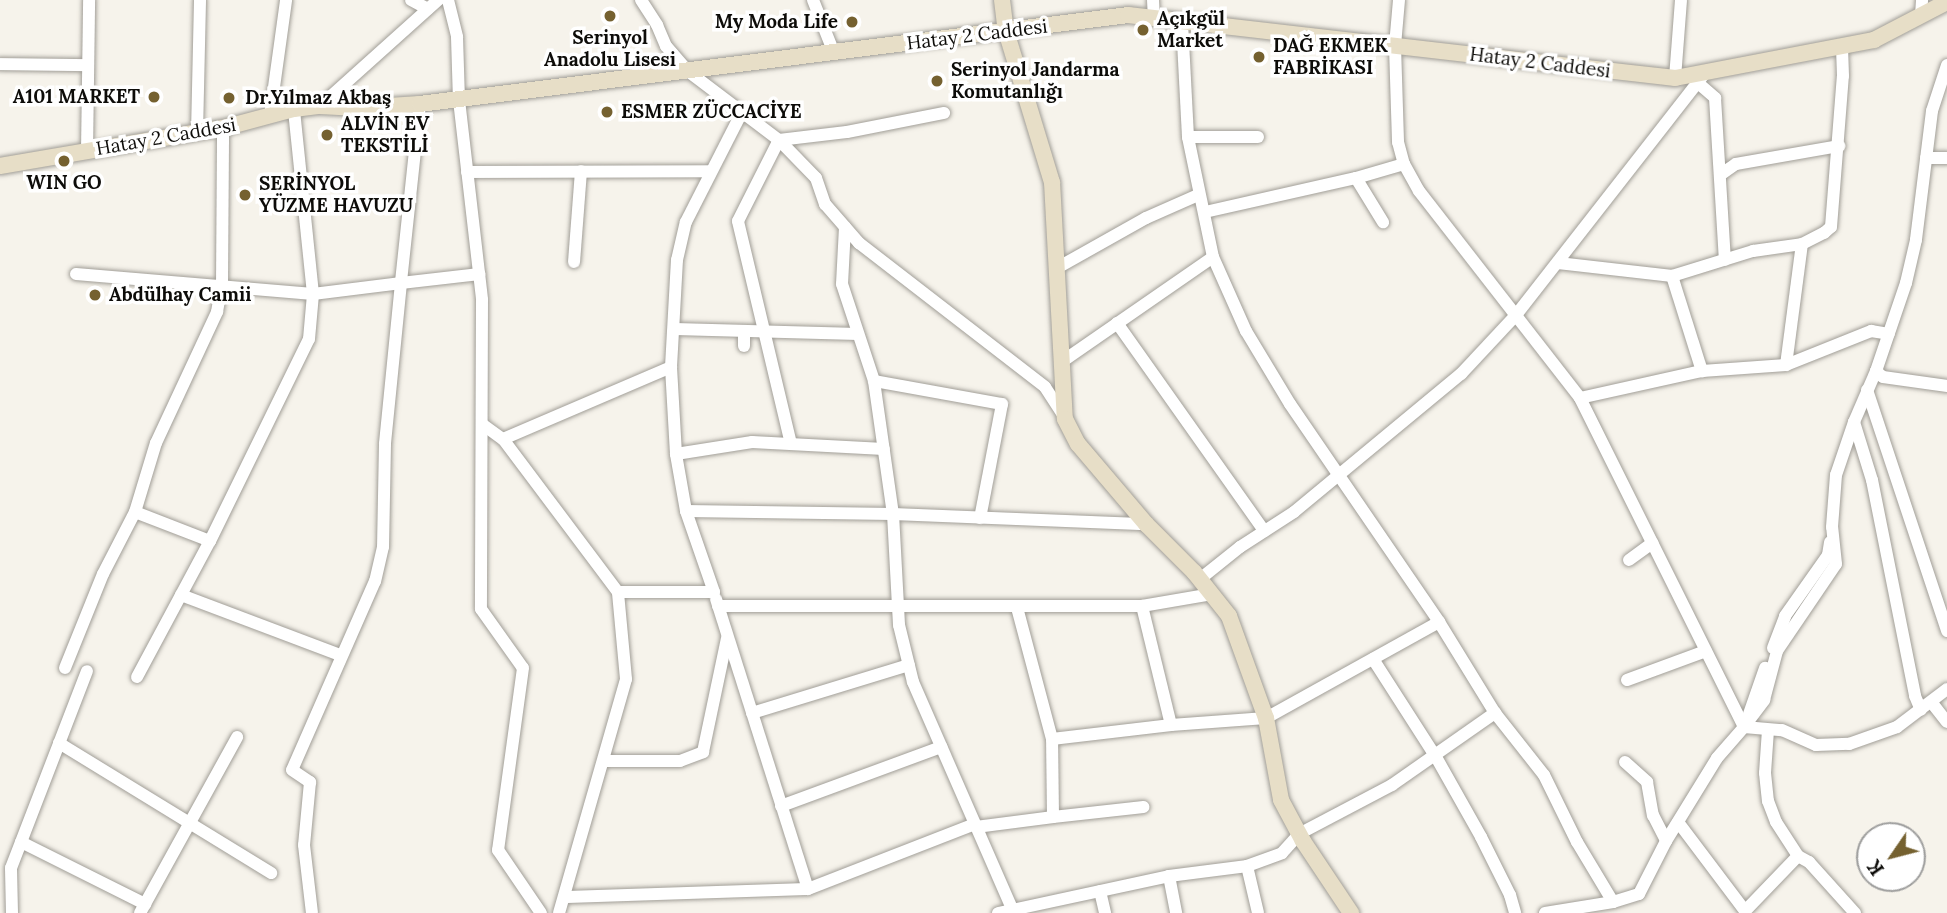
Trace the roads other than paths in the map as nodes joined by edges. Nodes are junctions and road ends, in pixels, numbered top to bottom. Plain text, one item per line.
1 (89, 0) edge
2 (200, 0) edge
3 (286, 0) edge
4 (411, 0) edge
5 (448, 0) edge
6 (641, 0) edge
7 (813, 0) edge
8 (991, 0) edge
9 (1002, 0) edge
10 (1153, 0) edge
11 (1399, 0) edge
12 (1681, 0) edge
13 (1947, 2) edge
14 (433, 5) edge
15 (1922, 8) edge
16 (1154, 19) junction
17 (1182, 22) junction
18 (1006, 31) junction
19 (1395, 46) junction
20 (1842, 47) junction
21 (834, 53) junction
22 (0, 64) edge
23 (88, 65) junction
24 (1947, 65) edge
25 (689, 72) junction
26 (1675, 78) junction
27 (1702, 78) junction
28 (459, 100) junction
29 (420, 104) junction
30 (320, 106) junction
31 (294, 109) junction
32 (944, 113) dead end
33 (741, 114) junction
34 (270, 116) junction
35 (223, 128) junction
36 (197, 133) junction
37 (1188, 137) junction
38 (1258, 137) dead end
39 (779, 139) junction
40 (1839, 146) junction
41 (87, 152) junction
42 (1926, 158) junction
43 (1947, 158) edge
44 (1404, 164) junction
45 (0, 166) edge
46 (581, 171) junction
47 (711, 171) junction
48 (467, 172) junction
49 (1720, 175) junction
50 (1356, 178) junction
51 (1198, 195) junction
52 (1205, 212) junction
53 (1383, 222) dead end
54 (845, 226) junction
55 (1802, 244) junction
56 (1213, 257) junction
57 (1725, 260) junction
58 (574, 262) dead end
59 (1558, 263) junction
60 (1057, 268) junction
61 (76, 274) dead end
62 (479, 274) junction
63 (1671, 276) junction
64 (401, 283) junction
65 (222, 284) junction
66 (313, 294) junction
67 (1516, 315) junction
68 (1117, 323) junction
69 (675, 329) junction
70 (744, 331) junction
71 (764, 332) junction
72 (858, 334) junction
73 (1889, 334) junction
74 (744, 346) dead end
75 (1060, 363) junction
76 (1786, 365) junction
77 (671, 367) junction
78 (1702, 371) junction
79 (1876, 371) junction
80 (874, 380) junction
81 (1947, 386) edge
82 (1867, 390) junction
83 (1580, 398) junction
84 (1065, 419) junction
85 (1854, 422) junction
86 (482, 424) junction
87 (503, 439) junction
88 (791, 444) junction
89 (884, 449) junction
90 (676, 454) junction
91 (1339, 474) junction
92 (687, 511) junction
93 (135, 512) junction
94 (893, 514) junction
95 (980, 518) junction
96 (1146, 524) junction
97 (1264, 531) junction
98 (210, 541) junction
99 (1653, 543) junction
100 (1629, 560) dead end
101 (1200, 579) junction
102 (618, 592) junction
103 (714, 592) junction
104 (1212, 594) junction
105 (181, 595) junction
106 (718, 606) junction
107 (1142, 606) junction
108 (898, 607) junction
109 (1017, 607) junction
110 (1439, 622) junction
111 (1947, 631) edge
112 (727, 636) junction
113 (1706, 651) junction
114 (340, 655) junction
115 (1373, 659) junction
116 (909, 665) junction
117 (65, 668) dead end
118 (87, 671) dead end
119 (137, 677) dead end
120 (1627, 680) dead end
121 (1947, 689) edge
122 (1926, 707) junction
123 (752, 713) junction
124 (1495, 713) junction
125 (1266, 718) junction
126 (1947, 722) edge
127 (1171, 725) junction
128 (1744, 727) junction
129 (1768, 730) junction
130 (237, 737) dead end
131 (1052, 739) junction
132 (59, 743) junction
133 (941, 747) junction
134 (1436, 757) junction
135 (604, 761) junction
136 (1625, 762) dead end
137 (782, 806) junction
138 (1143, 807) dead end
139 (1053, 817) junction
140 (189, 822) junction
141 (1678, 822) junction
142 (975, 825) junction
143 (1299, 834) junction
144 (1666, 841) junction
145 (21, 842) junction
146 (1798, 856) junction
147 (1247, 866) junction
148 (6, 871) edge
149 (271, 873) dead end
150 (1169, 876) junction
151 (808, 889) junction
152 (1100, 891) junction
153 (566, 897) junction
154 (1613, 902) junction
155 (143, 908) edge
156 (1014, 911) edge
157 (1569, 911) edge
158 (1743, 912) edge
159 (12, 913) edge
160 (312, 913) edge
161 (541, 913) edge
162 (559, 913) edge
163 (998, 913) edge
164 (1105, 913) edge
165 (1177, 913) edge
166 (1258, 913) edge
167 (1351, 913) edge
168 (1515, 913) edge
169 (1545, 913) edge
170 (1855, 913) edge

1 - 23 street
2 - 36 street
3 - 34 street
4 - 14 street
5 - 28 street
6 - 25 street
7 - 21 street
8 - 18 street
9 - 18 street
10 - 16 street
11 - 19 street
12 - 26 street
13 - 15 street, Hatay 2 Caddesi
14 - 30 street
15 - 20 street, Hatay 2 Caddesi
16 - 17 street, Hatay 2 Caddesi
16 - 18 street, Hatay 2 Caddesi
17 - 19 street, Hatay 2 Caddesi
17 - 37 street
18 - 21 street, Hatay 2 Caddesi
18 - 60 street
19 - 26 street, Hatay 2 Caddesi
19 - 44 street
20 - 27 street, Hatay 2 Caddesi
20 - 40 street
21 - 25 street, Hatay 2 Caddesi
22 - 23 street
23 - 41 street
24 - 42 street
25 - 28 street, Hatay 2 Caddesi
25 - 33 street
26 - 27 street, Hatay 2 Caddesi
27 - 49 street
27 - 59 street
28 - 29 street, Hatay 2 Caddesi
28 - 48 street
29 - 30 street, Hatay 2 Caddesi
29 - 64 street
30 - 31 street, Hatay 2 Caddesi
31 - 34 street, Hatay 2 Caddesi
31 - 66 street
32 - 39 street
33 - 39 street
33 - 47 street
34 - 35 street, Hatay 2 Caddesi
35 - 36 street, Hatay 2 Caddesi
35 - 65 street
36 - 41 street, Hatay 2 Caddesi
37 - 38 street
37 - 51 street
39 - 54 street
39 - 71 street
40 - 49 street
40 - 55 street
41 - 45 street, Hatay 2 Caddesi
42 - 43 street
42 - 73 street
44 - 50 street
44 - 67 street
46 - 47 street
46 - 48 street
46 - 58 street
47 - 69 street
48 - 62 street
49 - 57 street
50 - 52 street
50 - 53 street
51 - 52 street
51 - 60 street
52 - 56 street
54 - 72 street
54 - 84 street
55 - 57 street
55 - 76 street
56 - 68 street
56 - 91 street
57 - 63 street
59 - 63 street
59 - 67 street
60 - 75 street
61 - 65 street
62 - 64 street
62 - 86 street
63 - 78 street
64 - 66 street
64 - 114 street
65 - 66 street
65 - 93 street
66 - 98 street
67 - 83 street
67 - 91 street
68 - 75 street
68 - 97 street
69 - 70 street
69 - 77 street
70 - 71 street
70 - 74 street
71 - 72 street
71 - 88 street
72 - 80 street
73 - 76 street
73 - 79 street
75 - 84 street
76 - 78 street
77 - 87 street
77 - 90 street
78 - 83 street
79 - 81 street
79 - 82 street
80 - 89 street
80 - 95 street
82 - 85 street
82 - 111 street
83 - 99 street
84 - 96 street
85 - 122 street
85 - 128 street
86 - 87 street
86 - 161 street
87 - 102 street
88 - 89 street
88 - 90 street
89 - 94 street
90 - 92 street
91 - 97 street
91 - 110 street
92 - 94 street
92 - 103 street
93 - 98 street
93 - 117 street
94 - 95 street
94 - 108 street
95 - 96 street
96 - 101 street
97 - 101 street
98 - 105 street
99 - 100 street
99 - 113 street
101 - 104 street
102 - 103 street
102 - 135 street
103 - 106 street
104 - 107 street
104 - 125 street
105 - 114 street
105 - 119 street
106 - 108 street
106 - 112 street
107 - 109 street
107 - 127 street
108 - 109 street
108 - 116 street
109 - 131 street
110 - 115 street
110 - 124 street
112 - 123 street
112 - 135 street
113 - 120 street
113 - 128 street
114 - 160 street
115 - 125 street
115 - 134 street
116 - 123 street
116 - 133 street
118 - 132 street
121 - 122 street
122 - 126 street
122 - 129 street
123 - 137 street
124 - 134 street
124 - 154 street
125 - 127 street
125 - 143 street
127 - 131 street
128 - 129 street
128 - 141 street
129 - 146 street
130 - 140 street
131 - 139 street
132 - 140 street
132 - 145 street
133 - 137 street
133 - 142 street
134 - 143 street
134 - 168 street
135 - 153 street
136 - 144 street
137 - 151 street
138 - 139 street
139 - 142 street
140 - 149 street
140 - 155 street
141 - 144 street
141 - 158 street
142 - 151 street
142 - 156 street
143 - 147 street
143 - 167 street
144 - 154 street
145 - 148 street
145 - 155 street
146 - 158 street
146 - 170 street
147 - 150 street
147 - 166 street
148 - 159 street
150 - 152 street
150 - 165 street
151 - 153 street
152 - 156 street
152 - 164 street
153 - 162 street
154 - 157 street
156 - 163 street
157 - 169 street

